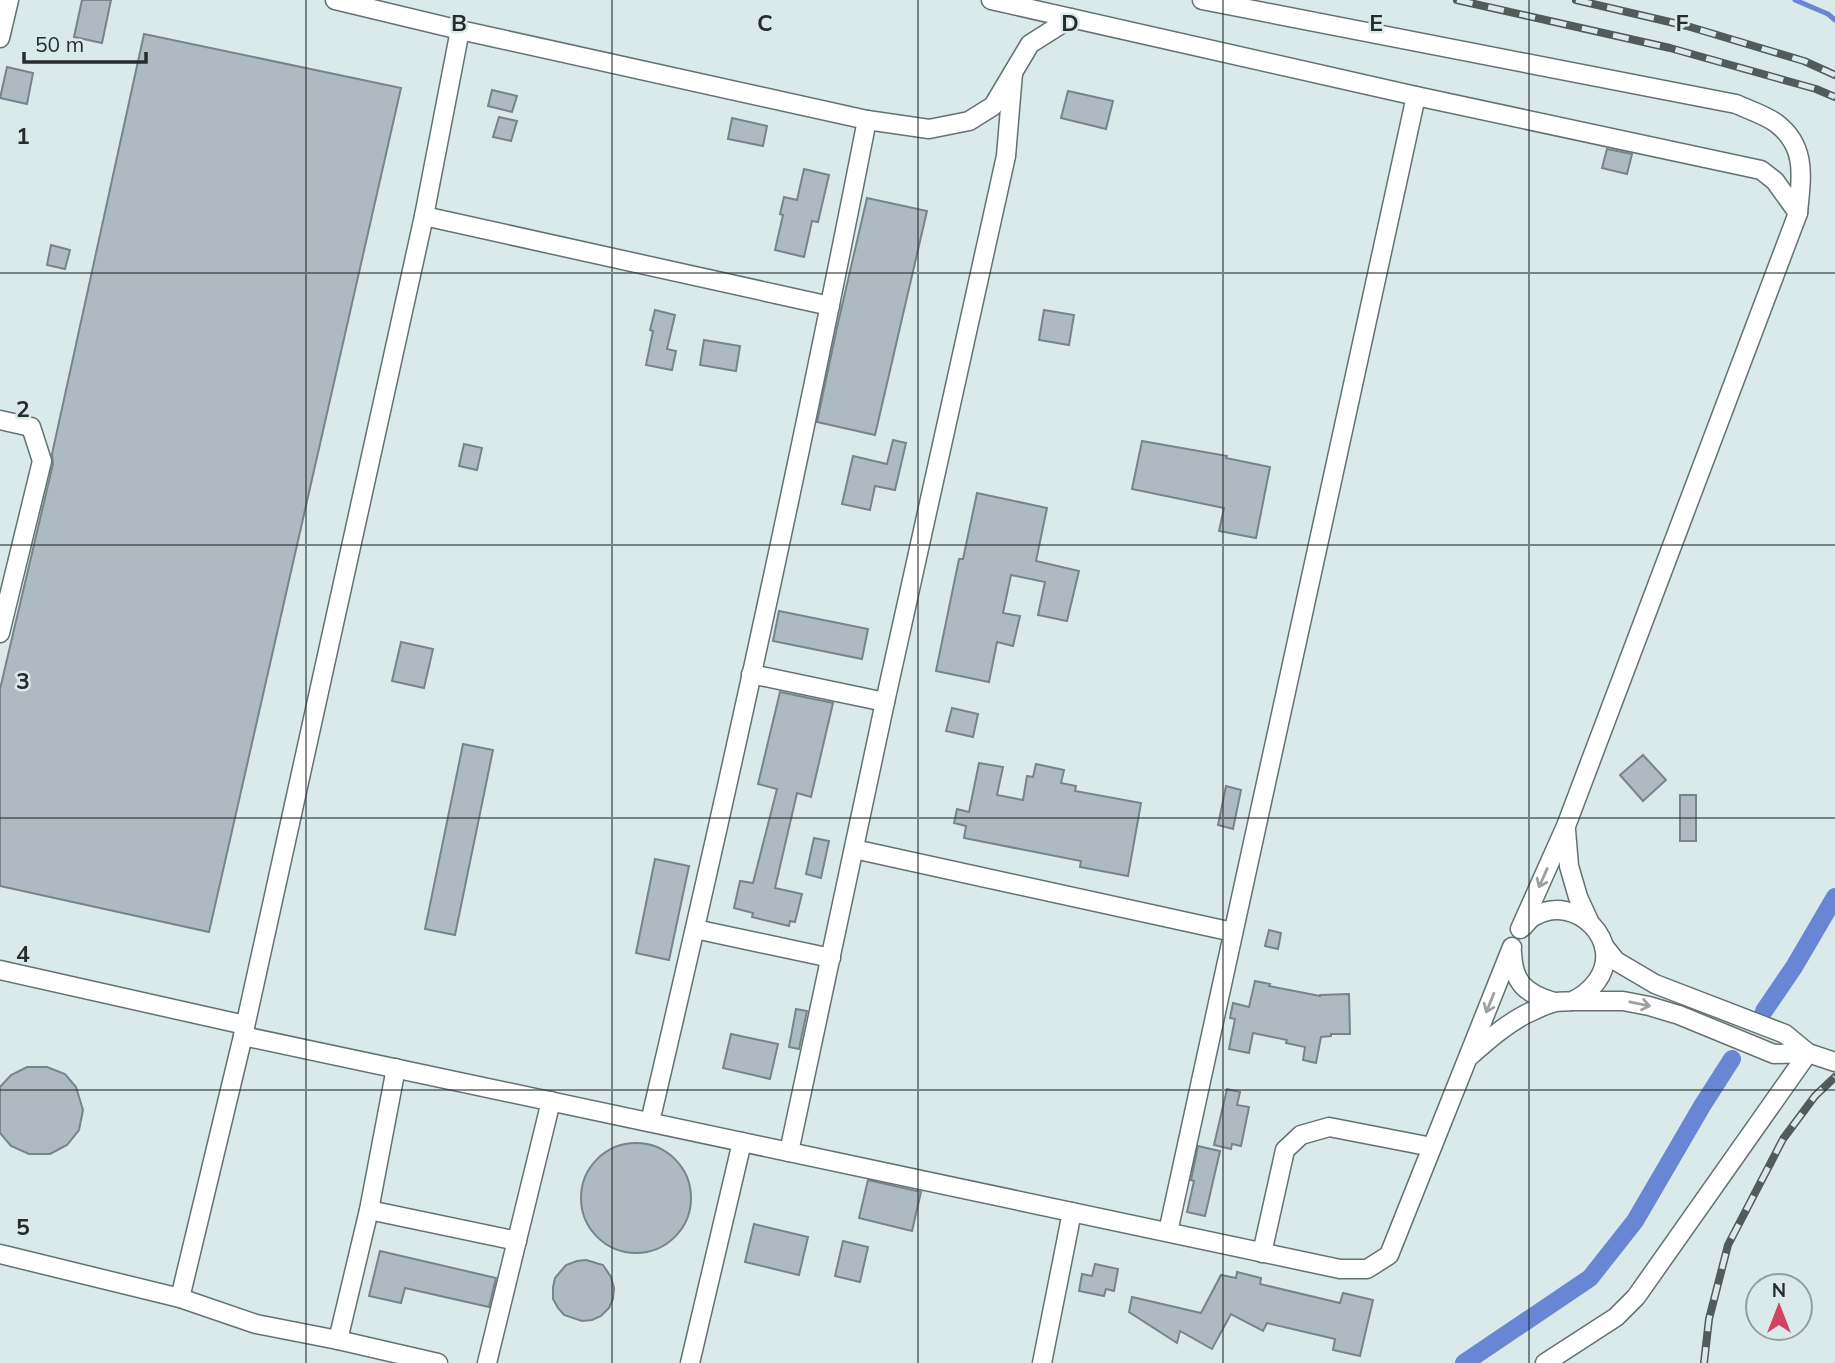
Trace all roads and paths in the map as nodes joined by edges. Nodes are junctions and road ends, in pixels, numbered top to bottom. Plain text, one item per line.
1 (9, 0) edge
2 (335, 0) edge
3 (991, 0) edge
4 (1202, 0) edge
5 (1071, 18) junction
6 (460, 30) junction
7 (0, 38) edge
8 (1013, 73) junction
9 (1416, 96) junction
10 (867, 120) junction
11 (1798, 214) junction
12 (424, 216) junction
13 (831, 306) junction
14 (0, 420) edge
15 (0, 634) edge
16 (751, 674) junction
17 (885, 702) junction
18 (1566, 826) junction
19 (854, 849) junction
20 (1589, 921) junction
21 (695, 929) junction
22 (1520, 929) junction
23 (1233, 932) junction
24 (1604, 946) junction
25 (1512, 947) junction
26 (831, 958) junction
27 (0, 970) edge
28 (1563, 1001) junction
29 (244, 1030) junction
30 (1808, 1052) junction
31 (1467, 1058) junction
32 (1835, 1062) edge
33 (396, 1068) junction
34 (551, 1101) junction
35 (650, 1122) junction
36 (742, 1142) junction
37 (1432, 1147) junction
38 (789, 1152) junction
39 (369, 1210) junction
40 (1072, 1212) junction
41 (1168, 1232) junction
42 (517, 1241) junction
43 (1262, 1253) junction
44 (0, 1254) edge
45 (180, 1298) junction
46 (338, 1340) junction
47 (438, 1363) edge
48 (487, 1363) edge
49 (690, 1363) edge
50 (1042, 1363) edge
51 (1545, 1363) edge

1 - 7 lane
2 - 6 lane
3 - 5 lane
4 - 11 lane
5 - 8 lane
5 - 9 lane
6 - 10 lane
6 - 12 lane
8 - 10 lane
8 - 17 lane
9 - 11 lane
9 - 23 lane
10 - 13 lane
11 - 18 lane
12 - 13 lane
12 - 29 lane
13 - 16 lane
14 - 15 lane
16 - 17 lane
16 - 21 lane
17 - 19 lane
18 - 20 lane
18 -> 22 lane
19 - 23 lane
19 - 26 lane
20 - 22 lane
20 - 24 lane
21 - 26 lane
21 - 35 lane
22 - 25 lane
23 - 41 lane
24 - 28 lane
24 - 30 lane
25 - 28 lane
25 -> 31 lane
26 - 38 lane
27 - 29 lane
28 -> 30 lane
28 - 31 lane
29 - 33 lane
29 - 45 lane
30 - 32 lane
30 - 51 lane
31 - 37 lane
33 - 34 lane
33 - 39 lane
34 - 35 lane
34 - 42 lane
35 - 36 lane
36 - 38 lane
36 - 49 lane
37 - 43 lane
37 - 43 lane
38 - 40 lane
39 - 42 lane
39 - 46 lane
40 - 41 lane
40 - 50 lane
41 - 43 lane
42 - 48 lane
44 - 45 lane
45 - 46 lane
46 - 47 lane

